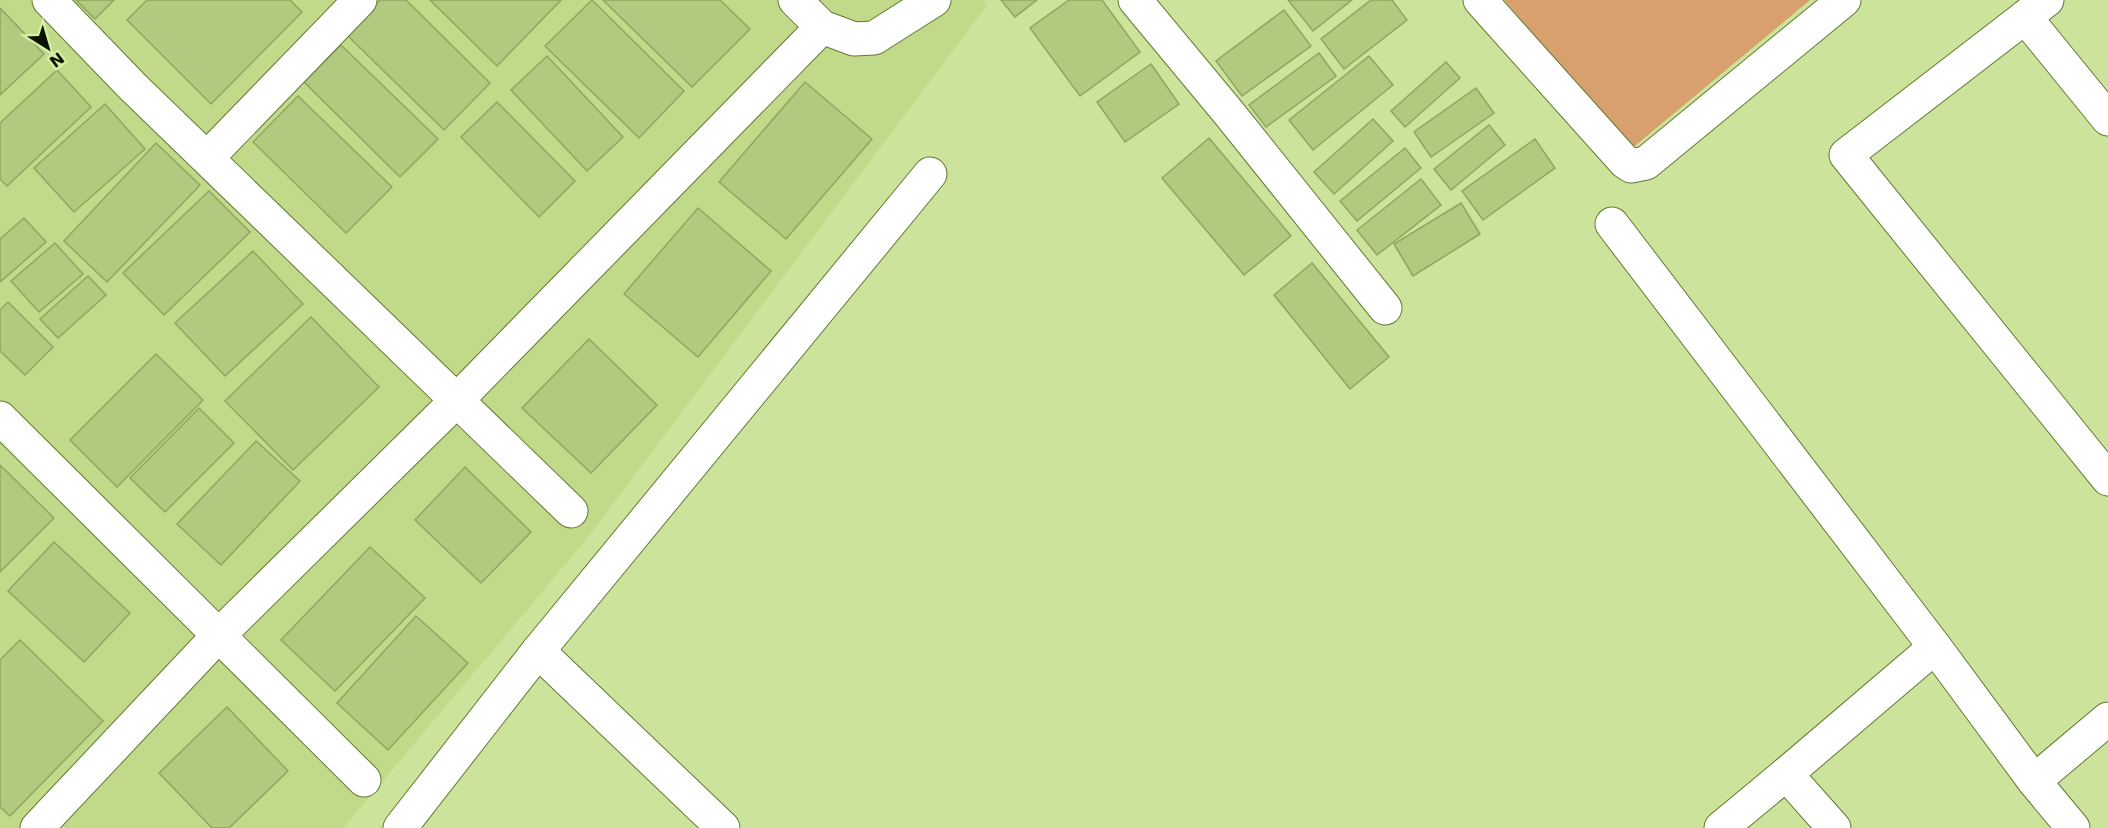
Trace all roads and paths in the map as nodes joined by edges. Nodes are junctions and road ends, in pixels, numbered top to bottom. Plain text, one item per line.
1 (49, 0) edge
2 (360, 0) edge
3 (795, 0) edge
4 (934, 0) edge
5 (1135, 0) edge
6 (1480, 0) edge
7 (1844, 0) edge
8 (2036, 8) edge
9 (822, 27) junction
10 (2108, 119) edge
11 (208, 157) junction
12 (930, 174) dead end
13 (1612, 224) dead end
14 (1385, 308) dead end
15 (457, 400) junction
16 (0, 418) edge
17 (2108, 479) edge
18 (571, 511) dead end
19 (218, 636) junction
20 (1935, 647) junction
21 (538, 651) junction
22 (2108, 719) edge
23 (1786, 774) junction
24 (364, 780) dead end
25 (2034, 781) junction
26 (37, 828) edge
27 (400, 828) edge
28 (723, 828) edge
29 (1721, 828) edge
30 (1834, 828) edge
31 (2073, 828) edge

1 - 11 street
2 - 11 street
3 - 9 street
4 - 9 street
5 - 14 street
6 - 7 street
8 - 10 street
8 - 17 street
9 - 15 street
11 - 15 street
12 - 21 street
13 - 20 street
15 - 18 street
15 - 19 street
16 - 19 street
19 - 24 street
19 - 26 street
20 - 23 street
20 - 25 street
21 - 27 street
21 - 28 street
22 - 25 street
23 - 29 street
23 - 30 street
25 - 31 street

